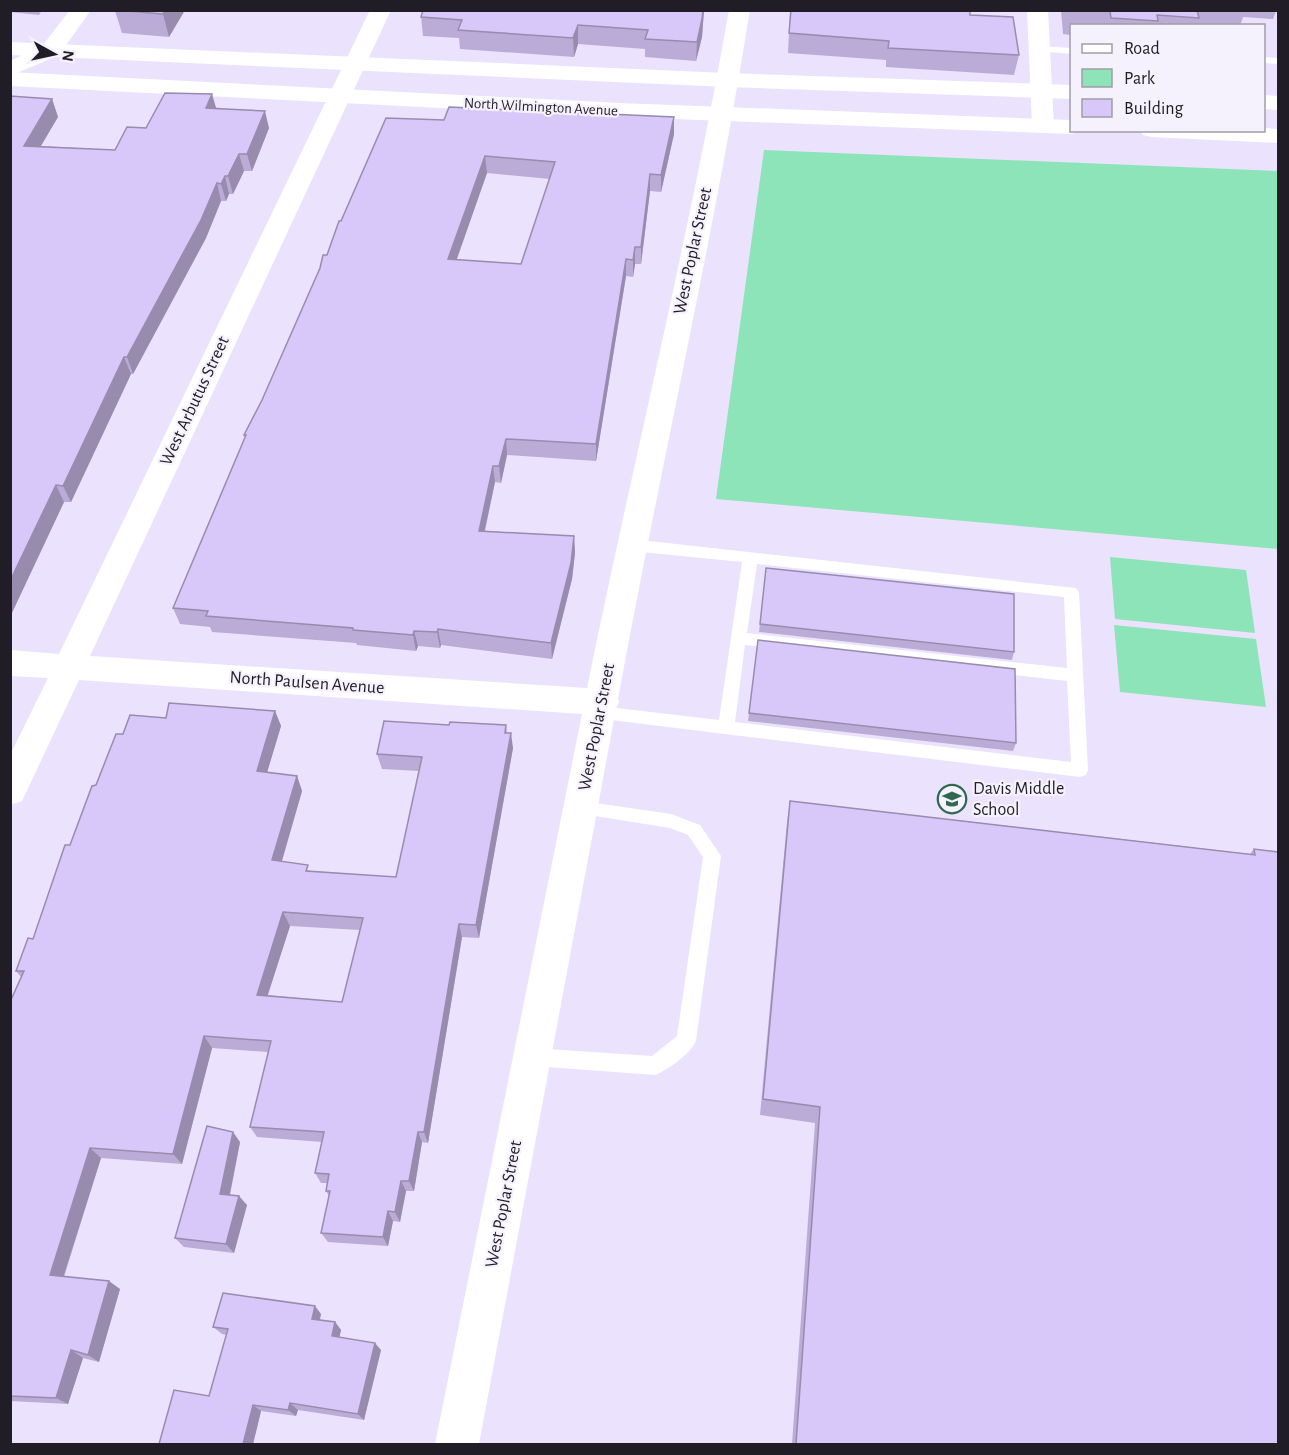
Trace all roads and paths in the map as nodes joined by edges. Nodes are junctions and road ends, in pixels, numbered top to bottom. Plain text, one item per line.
1 (81, 10) edge
2 (381, 10) edge
3 (740, 10) edge
4 (1037, 10) edge
5 (10, 48) edge
6 (51, 50) junction
7 (1039, 50) junction
8 (1070, 51) edge
9 (355, 63) junction
10 (10, 70) edge
11 (10, 79) edge
12 (727, 80) junction
13 (1041, 90) junction
14 (1070, 92) edge
15 (339, 97) junction
16 (722, 115) junction
17 (1043, 126) junction
18 (1070, 127) edge
19 (1193, 132) edge
20 (1278, 136) edge
21 (631, 544) junction
22 (750, 557) junction
23 (738, 638) junction
24 (10, 663) edge
25 (69, 667) junction
26 (1074, 675) junction
27 (602, 707) junction
28 (726, 727) junction
29 (10, 791) edge
30 (582, 808) junction
31 (533, 1057) junction
32 (458, 1444) edge

1 - 6 street
2 - 9 street, West Arbutus Street
3 - 12 street, West Poplar Street
4 - 7 street
5 - 6 street, North Wilmington Avenue
6 - 9 street, North Wilmington Avenue
6 - 10 street
7 - 8 lane
7 - 13 street
9 - 12 street, North Wilmington Avenue
9 - 15 street, West Arbutus Street
11 - 15 street, North Wilmington Avenue
12 - 13 street, North Wilmington Avenue
12 - 16 street, West Poplar Street
13 - 14 street, North Wilmington Avenue
13 - 17 street
15 - 16 street, North Wilmington Avenue
15 - 25 street, West Arbutus Street
16 - 17 street, North Wilmington Avenue
16 - 21 street, West Poplar Street
17 - 18 street, North Wilmington Avenue
19 - 20 street
21 - 22 lane
21 - 27 street, West Poplar Street
22 - 23 lane
22 - 26 lane
23 - 26 lane
23 - 28 lane
24 - 25 street, North Paulsen Avenue
25 - 27 street, North Paulsen Avenue
25 - 29 street, West Arbutus Street
26 - 28 lane
27 - 28 lane
27 - 30 street, West Poplar Street
30 - 31 street, West Poplar Street
30 - 31 lane
31 - 32 street, West Poplar Street

